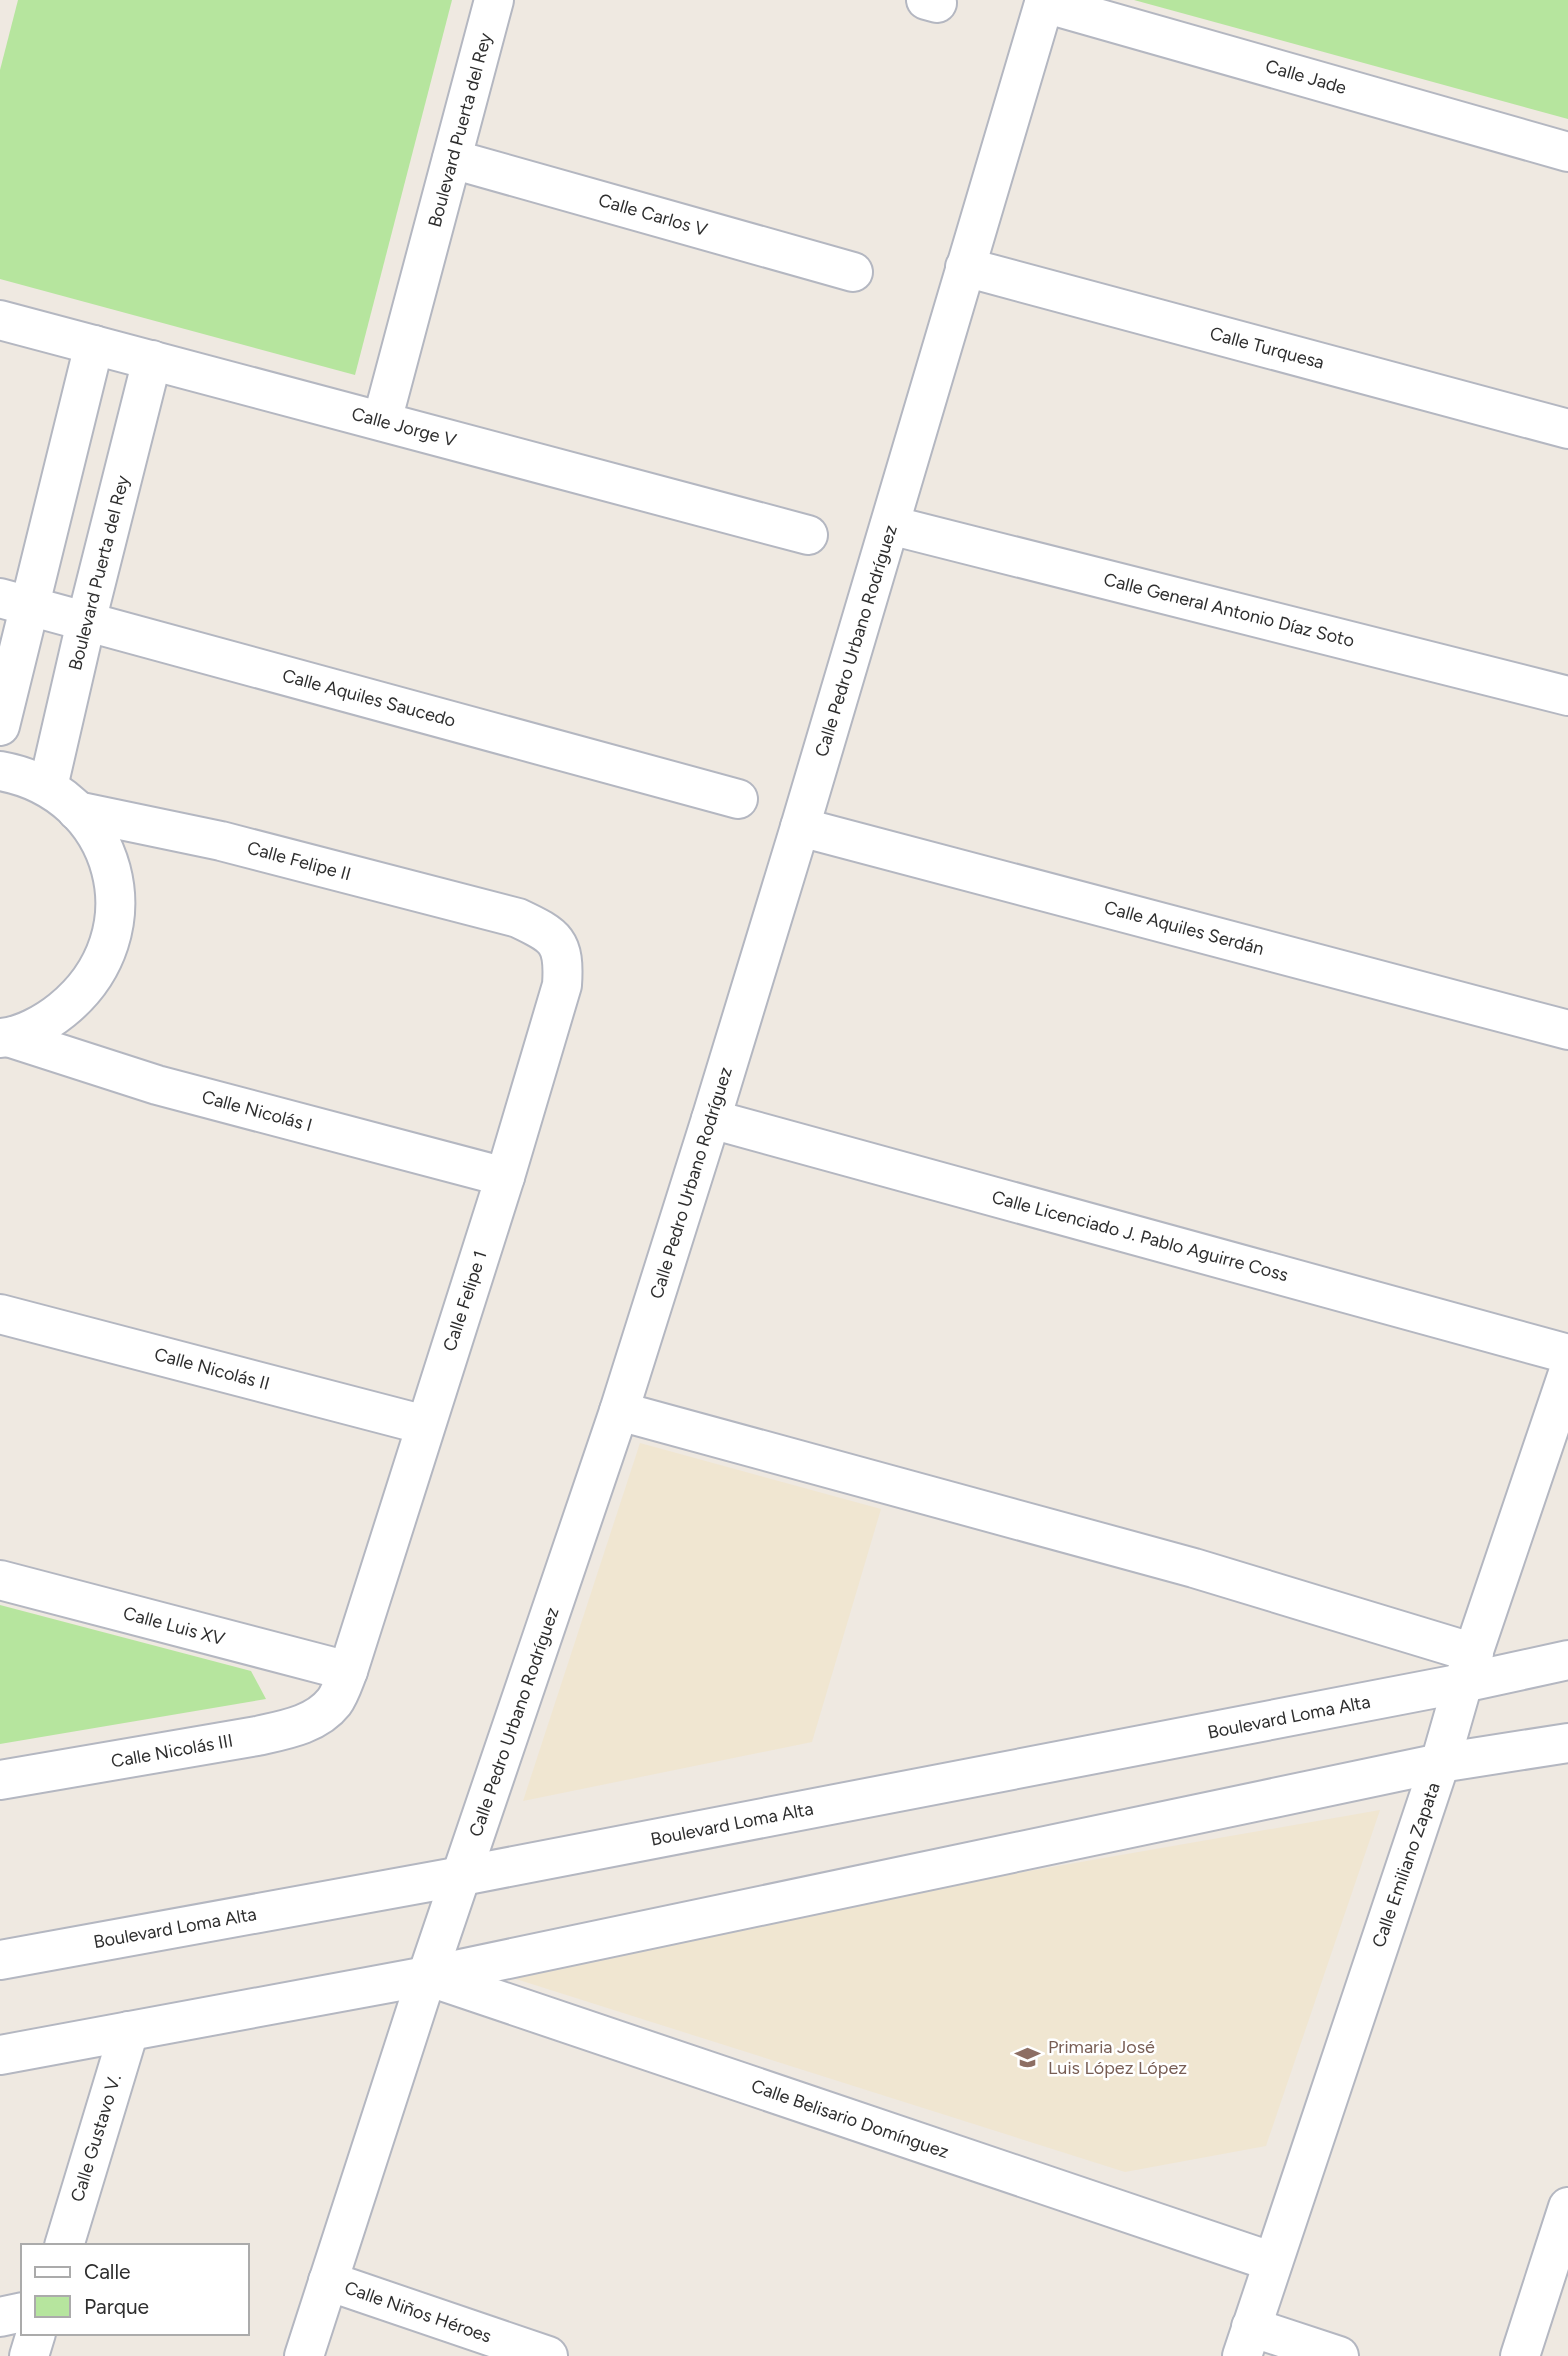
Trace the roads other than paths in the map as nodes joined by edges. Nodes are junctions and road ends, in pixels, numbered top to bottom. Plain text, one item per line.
1 (494, 0) edge
2 (1044, 1) edge
3 (1568, 152) edge
4 (452, 159) junction
5 (965, 267) junction
6 (853, 272) dead end
7 (0, 320) edge
8 (94, 345) junction
9 (152, 360) junction
10 (382, 421) junction
11 (1568, 429) edge
12 (890, 525) junction
13 (808, 535) dead end
14 (15, 602) edge
15 (86, 622) junction
16 (1568, 696) edge
17 (0, 726) edge
18 (0, 771) edge
19 (48, 787) junction
20 (738, 799) dead end
21 (77, 811) junction
22 (800, 827) junction
23 (519, 918) joint
24 (1568, 1030) edge
25 (6, 1038) edge
26 (711, 1119) junction
27 (505, 1177) junction
28 (0, 1314) edge
29 (1568, 1354) edge
30 (1568, 1373) edge
31 (619, 1411) junction
32 (425, 1425) junction
33 (0, 1580) edge
34 (1568, 1660) edge
35 (1469, 1668) junction
36 (341, 1686) junction
37 (1568, 1743) edge
38 (1440, 1763) junction
39 (0, 1780) edge
40 (462, 1876) junction
41 (0, 1960) edge
42 (427, 1976) junction
43 (129, 2031) junction
44 (0, 2055) edge
45 (1568, 2207) edge
46 (65, 2244) edge
47 (1273, 2262) junction
48 (328, 2281) junction
49 (21, 2312) edge
50 (0, 2317) edge
51 (35, 2335) edge
52 (1247, 2341) edge
53 (29, 2356) edge
54 (304, 2356) edge
55 (548, 2356) edge
56 (1339, 2356) edge
57 (1520, 2356) edge

1 - 4 street, Boulevard Puerta del Rey
2 - 3 street, Calle Jade
2 - 5 street, Calle Pedro Urbano Rodríguez
4 - 6 street, Calle Carlos V
4 - 10 street, Boulevard Puerta del Rey
5 - 11 street, Calle Turquesa
5 - 12 street, Calle Pedro Urbano Rodríguez
7 - 8 street, Calle Jorge V
8 - 9 street, Calle Jorge V
8 - 14 street
9 - 10 street, Calle Jorge V
9 - 15 street, Boulevard Puerta del Rey
10 - 13 street, Calle Jorge V
12 - 16 street, Calle General Antonio Díaz Soto
12 - 22 street, Calle Pedro Urbano Rodríguez
14 - 15 street, Calle Aquiles Saucedo
14 - 17 street
15 - 19 street, Boulevard Puerta del Rey
15 - 20 street, Calle Aquiles Saucedo
18 - 19 street
19 - 21 street
21 - 23 street, Calle Felipe II
21 - 25 street
22 - 24 street, Calle Aquiles Serdán
22 - 26 street, Calle Pedro Urbano Rodríguez
23 - 27 street, Calle Felipe 1
25 - 27 street, Calle Nicolás I
26 - 29 street, Calle Licenciado J. Pablo Aguirre Coss
26 - 31 street, Calle Pedro Urbano Rodríguez
27 - 32 street, Calle Felipe 1
28 - 32 street, Calle Nicolás II
30 - 35 street, Calle Emiliano Zapata
31 - 35 street
31 - 40 street, Calle Pedro Urbano Rodríguez
32 - 36 street, Calle Felipe 1
33 - 36 street, Calle Luis XV
34 - 35 street, Boulevard Loma Alta
35 - 38 street, Calle Emiliano Zapata
35 - 40 street, Boulevard Loma Alta
36 - 39 street, Calle Nicolás III
37 - 38 street
38 - 42 street
38 - 47 street, Calle Emiliano Zapata
40 - 41 street, Boulevard Loma Alta
40 - 42 street, Calle Pedro Urbano Rodríguez
42 - 43 street
42 - 47 street, Calle Belisario Domínguez
42 - 48 street, Calle Pedro Urbano Rodríguez
43 - 44 street
43 - 46 street, Calle Gustavo V.
45 - 57 street
47 - 52 street, Calle Emiliano Zapata
48 - 54 street, Calle Pedro Urbano Rodríguez
48 - 55 street, Calle Niños Héroes
49 - 50 street
51 - 53 street
52 - 56 street

